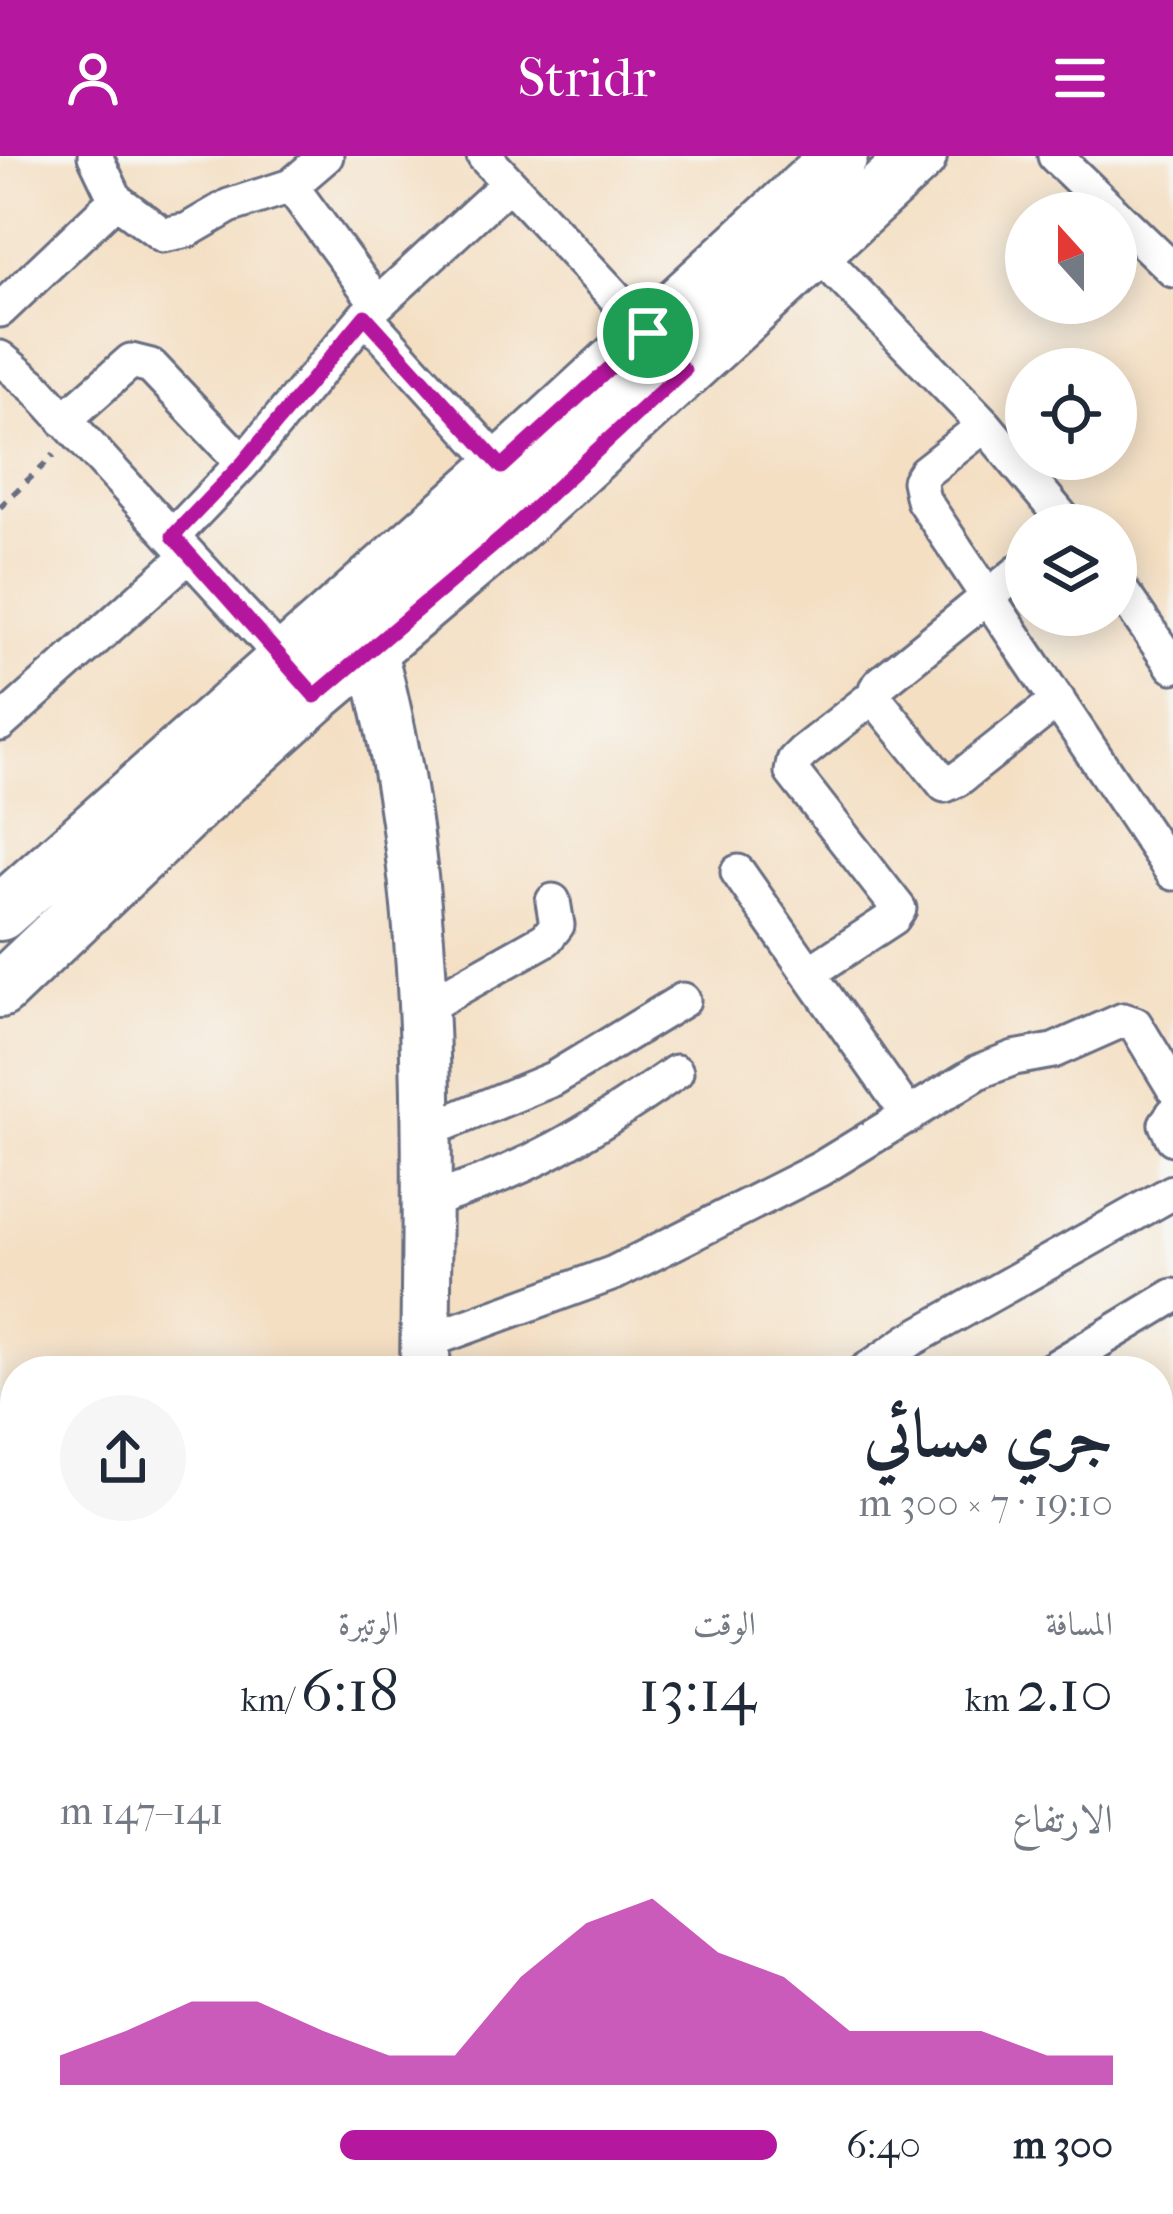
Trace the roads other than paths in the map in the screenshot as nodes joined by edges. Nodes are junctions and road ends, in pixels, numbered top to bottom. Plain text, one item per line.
1 (94, 156) edge
2 (326, 156) edge
3 (484, 156) edge
4 (840, 156) edge
5 (919, 156) edge
6 (1055, 156) edge
7 (508, 184) junction
8 (291, 187) junction
9 (1092, 192) edge
10 (116, 200) junction
11 (1137, 235) edge
12 (816, 251) junction
13 (1173, 270) edge
14 (371, 309) junction
15 (0, 310) edge
16 (666, 352) junction
17 (0, 358) edge
18 (985, 424) junction
19 (71, 427) junction
20 (243, 463) junction
21 (502, 467) junction
22 (1051, 504) edge
23 (181, 546) junction
24 (1005, 583) edge
25 (355, 595) junction
26 (988, 597) junction
27 (1137, 614) edge
28 (372, 650) junction
29 (1173, 666) edge
30 (300, 677) junction
31 (875, 695) junction
32 (1058, 700) junction
33 (3, 716) edge
34 (738, 872) dead end
35 (1173, 873) edge
36 (553, 901) dead end
37 (0, 914) edge
38 (809, 973) junction
39 (0, 990) edge
40 (683, 1000) dead end
41 (422, 1008) junction
42 (676, 1072) dead end
43 (1173, 1088) edge
44 (1173, 1114) edge
45 (909, 1117) junction
46 (427, 1131) junction
47 (1173, 1138) edge
48 (1173, 1192) edge
49 (425, 1202) junction
50 (1173, 1296) edge
51 (425, 1356) edge
52 (887, 1356) edge
53 (1074, 1356) edge

1 - 10 street
2 - 8 street
3 - 7 street
4 - 16 main road
5 - 12 main road
6 - 9 street
7 - 14 street
7 - 16 street
8 - 10 street
8 - 14 street
10 - 15 street
11 - 13 street
12 - 16 main road
12 - 18 street
14 - 20 street
14 - 21 street
16 - 21 main road
16 - 28 main road
17 - 19 street
18 - 22 street
18 - 26 street
19 - 20 street
19 - 23 street
20 - 23 street
21 - 25 main road
23 - 30 street
23 - 33 street
24 - 26 street
25 - 28 street
25 - 30 main road
26 - 31 street
26 - 32 street
27 - 29 street
28 - 30 main road
28 - 41 street
30 - 37 main road
30 - 39 main road
31 - 32 street
31 - 38 street
32 - 35 street
34 - 38 street
36 - 41 street
38 - 45 street
40 - 46 street
41 - 46 street
42 - 49 street
43 - 45 street
44 - 47 street
45 - 51 street
46 - 49 street
48 - 52 street
49 - 51 street
50 - 53 street

